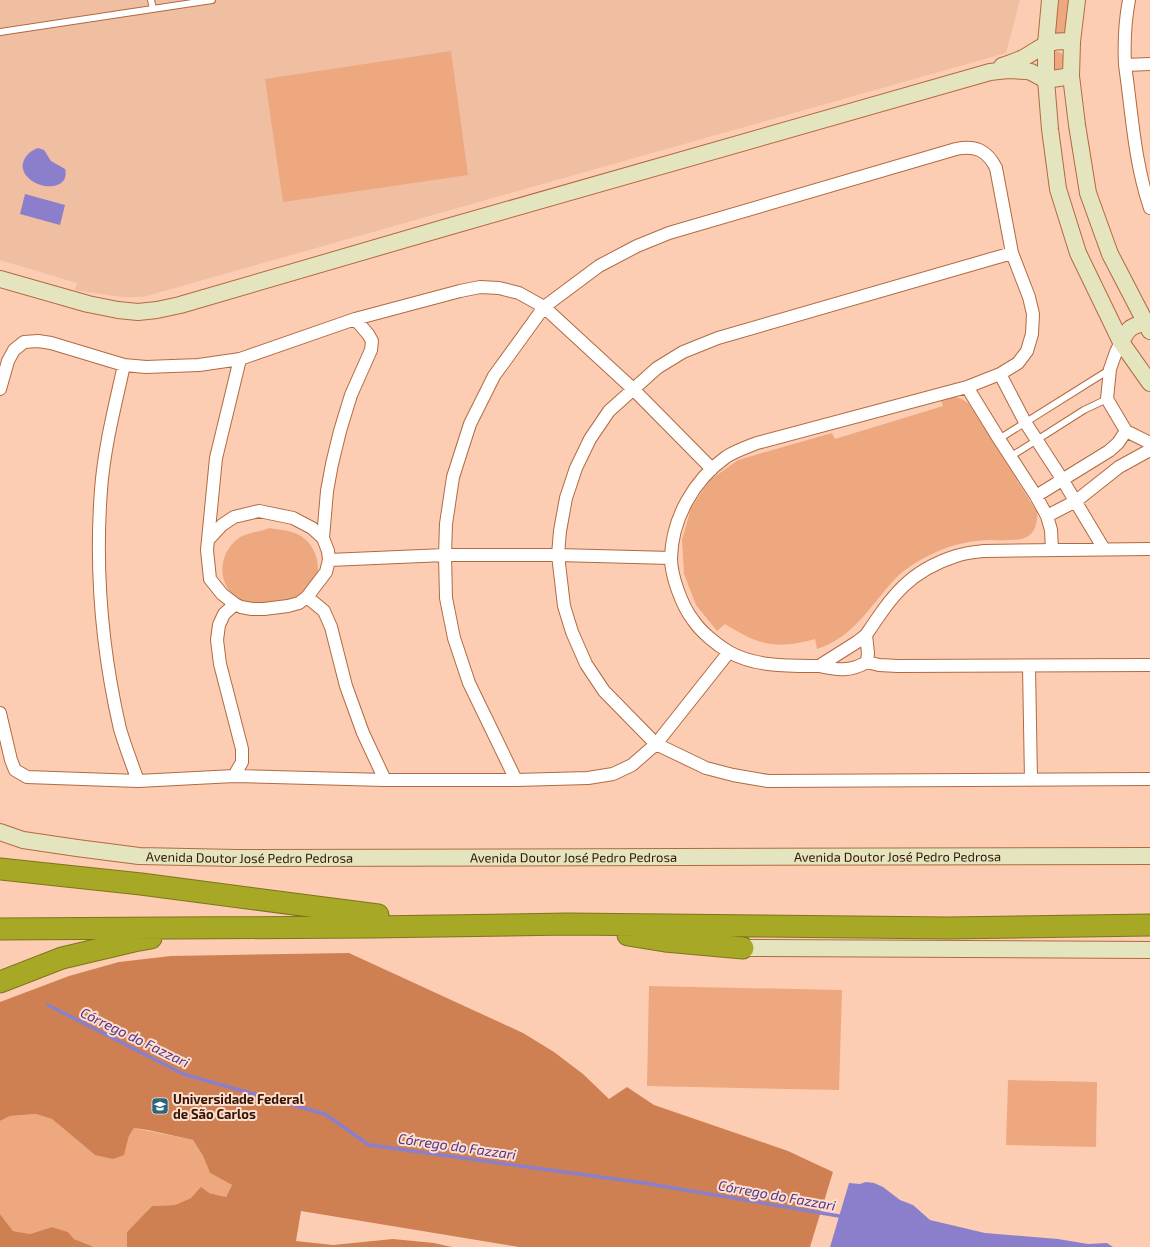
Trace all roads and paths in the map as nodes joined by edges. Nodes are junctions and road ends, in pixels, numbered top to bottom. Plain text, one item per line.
1 (151, 0) edge
2 (212, 0) edge
3 (1050, 0) edge
4 (1077, 0) edge
5 (1129, 0) edge
6 (195, 2) edge
7 (153, 9) junction
8 (0, 32) edge
9 (1072, 42) junction
10 (1046, 44) junction
11 (1150, 64) edge
12 (1125, 65) junction
13 (990, 72) junction
14 (1071, 76) junction
15 (1046, 80) junction
16 (1150, 208) edge
17 (1012, 253) junction
18 (0, 279) edge
19 (544, 307) junction
20 (354, 319) junction
21 (1147, 327) edge
22 (1121, 342) junction
23 (240, 359) junction
24 (124, 365) junction
25 (1110, 369) junction
26 (1000, 374) junction
27 (1150, 383) edge
28 (967, 387) junction
29 (0, 389) edge
30 (633, 389) junction
31 (1107, 399) junction
32 (1025, 422) junction
33 (1126, 431) junction
34 (999, 439) junction
35 (1038, 441) junction
36 (1150, 443) edge
37 (1150, 450) edge
38 (1010, 457) junction
39 (712, 469) junction
40 (1062, 479) junction
41 (1036, 496) junction
42 (1076, 501) junction
43 (1047, 516) junction
44 (323, 538) junction
45 (209, 539) junction
46 (1104, 549) junction
47 (1150, 549) edge
48 (1052, 550) junction
49 (445, 555) junction
50 (558, 555) junction
51 (671, 558) junction
52 (329, 560) junction
53 (308, 598) junction
54 (235, 604) junction
55 (866, 635) junction
56 (729, 652) junction
57 (867, 662) junction
58 (1150, 665) edge
59 (819, 666) junction
60 (1029, 666) junction
61 (0, 713) edge
62 (656, 744) junction
63 (234, 776) junction
64 (1150, 779) edge
65 (385, 780) junction
66 (516, 780) junction
67 (1031, 780) junction
68 (138, 781) junction
69 (0, 832) edge
70 (1150, 856) edge
71 (0, 869) edge
72 (1150, 912) edge
73 (0, 915) edge
74 (378, 915) junction
75 (568, 924) junction
76 (1150, 925) edge
77 (218, 928) junction
78 (0, 929) edge
79 (743, 948) joint
80 (1150, 950) edge
81 (0, 982) edge

1 - 7 lane
2 - 6 lane
3 - 10 street
4 - 9 street
5 - 12 street
6 - 7 lane
7 - 8 lane
9 - 10 street
9 - 14 street
10 - 13 street
10 - 15 street
11 - 12 street
12 - 16 street
13 - 15 street
13 - 18 street
14 - 15 street
14 - 21 street
15 - 22 street
17 - 19 street
17 - 26 street
17 - 30 street
19 - 20 street
19 - 30 street
19 - 49 street
20 - 23 street
20 - 44 street
21 - 22 street
22 - 25 street
22 - 27 street
23 - 24 street
23 - 45 street
24 - 29 street
24 - 68 street
25 - 31 street
25 - 32 lane
26 - 28 street
26 - 32 street
28 - 34 street
28 - 39 street
30 - 39 street
30 - 50 street
31 - 33 street
31 - 35 lane
32 - 34 lane
32 - 35 street
33 - 36 street
33 - 40 street
34 - 38 street
35 - 38 lane
35 - 40 street
37 - 42 street
38 - 41 street
39 - 51 street
40 - 41 street
40 - 42 street
41 - 43 street
42 - 43 street
42 - 46 street
43 - 48 street
44 - 45 street
44 - 52 street
45 - 54 street
46 - 47 street
46 - 48 street
48 - 55 street
49 - 50 street
49 - 52 street
49 - 66 street
50 - 51 street
50 - 62 street
51 - 56 street
52 - 53 street
53 - 54 street
53 - 65 street
54 - 63 street
55 - 57 street
55 - 59 street
56 - 59 street
56 - 62 street
57 - 59 street
57 - 60 street
58 - 60 street
60 - 67 street
61 - 68 street
62 - 66 street
62 - 67 street
63 - 65 street
63 - 68 street
64 - 67 street
65 - 66 street
69 - 70 street, Avenida Doutor José Pedro Pedrosa
71 - 74 highway
72 - 74 highway
73 - 74 highway
75 - 76 highway
75 - 77 highway
75 - 79 highway
77 - 78 highway
77 - 81 highway
79 - 80 street

